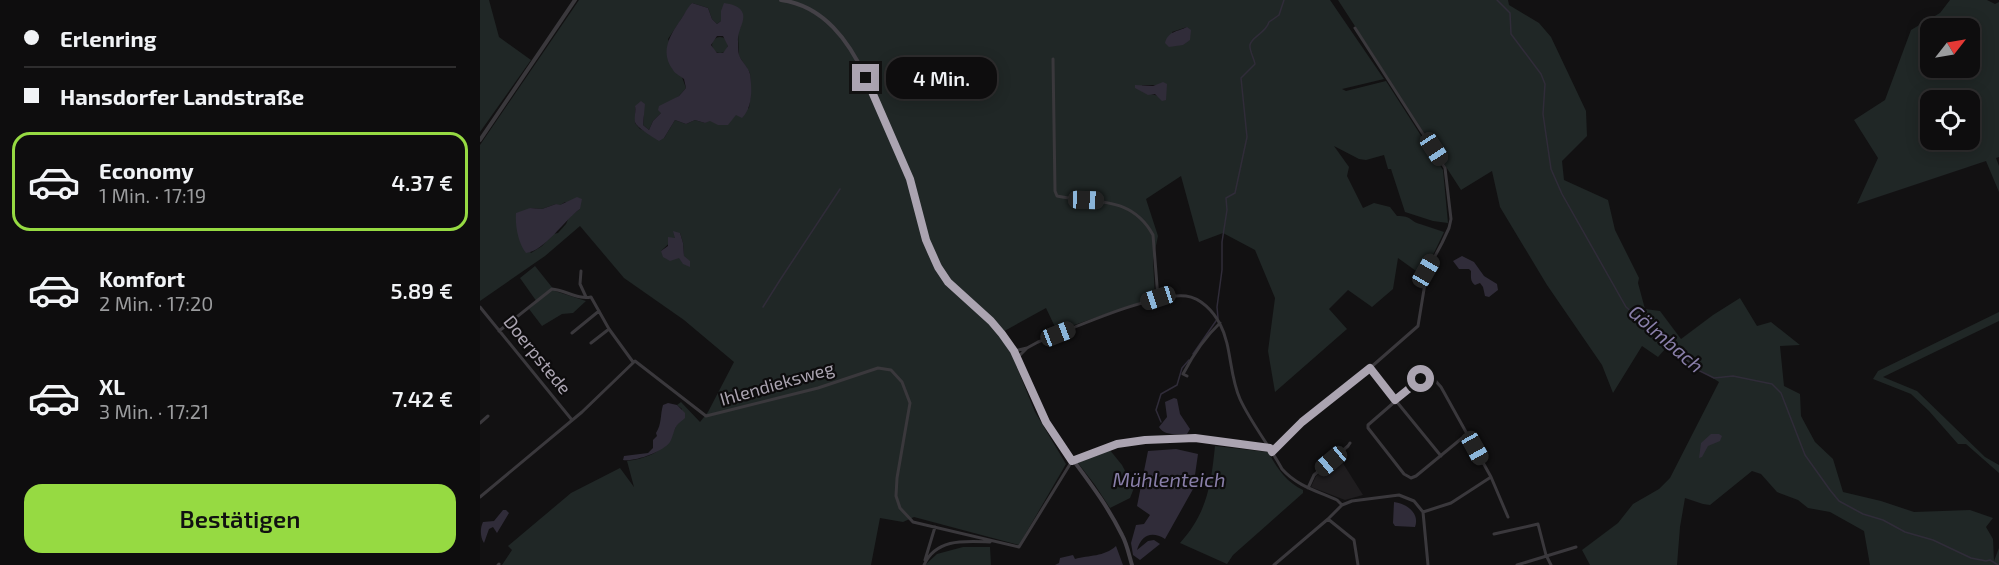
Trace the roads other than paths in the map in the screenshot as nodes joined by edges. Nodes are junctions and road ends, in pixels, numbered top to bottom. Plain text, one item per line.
1 (575, 0) edge
2 (780, 0) edge
3 (803, 2) edge
4 (1355, 28) dead end
5 (1053, 59) dead end
6 (480, 140) edge
7 (581, 271) dead end
8 (587, 298) junction
9 (1158, 298) junction
10 (480, 307) edge
11 (599, 311) junction
12 (1220, 323) junction
13 (609, 329) junction
14 (499, 331) junction
15 (572, 333) dead end
16 (591, 343) dead end
17 (1027, 348) junction
18 (1014, 351) junction
19 (1017, 358) junction
20 (633, 362) junction
21 (1370, 368) junction
22 (1187, 376) dead end
23 (1395, 400) junction
24 (488, 416) dead end
25 (573, 420) junction
26 (480, 423) edge
27 (1467, 434) junction
28 (1350, 443) dead end
29 (1271, 450) junction
30 (1441, 456) junction
31 (1072, 461) junction
32 (1491, 477) junction
33 (1308, 488) junction
34 (480, 497) edge
35 (1342, 505) junction
36 (1422, 512) junction
37 (1508, 517) dead end
38 (1328, 519) junction
39 (935, 527) junction
40 (1494, 534) dead end
41 (1000, 543) junction
42 (1576, 547) dead end
43 (1546, 555) junction
44 (924, 565) edge
45 (1132, 565) edge
46 (1274, 565) edge
47 (1358, 565) edge
48 (1428, 565) edge
49 (1517, 565) edge
50 (1551, 565) edge

1 - 6 street
2 - 3 main road
3 - 18 main road
4 - 21 street
5 - 9 street
7 - 8 street
8 - 11 street
8 - 14 street
9 - 12 street
9 - 17 street
10 - 14 street, Doerpstede
11 - 13 street
11 - 15 street
12 - 22 street
12 - 29 street
13 - 16 street
13 - 20 street
14 - 25 street, Doerpstede
17 - 18 street
17 - 19 street
18 - 19 main road
19 - 31 main road
20 - 25 street
20 - 39 street, Ihlendieksweg
21 - 23 street
21 - 29 street
23 - 27 street
23 - 30 street
23 - 30 street
24 - 26 street
25 - 34 street
27 - 30 street
27 - 32 street
28 - 33 street
29 - 31 street
29 - 33 street
31 - 41 street
31 - 45 main road
32 - 36 street
32 - 37 street
33 - 35 street
35 - 36 street
35 - 38 street
36 - 48 street
38 - 46 street
38 - 47 street
39 - 41 street
39 - 44 street
40 - 43 street
41 - 44 street
42 - 43 street
43 - 49 street
43 - 50 street

